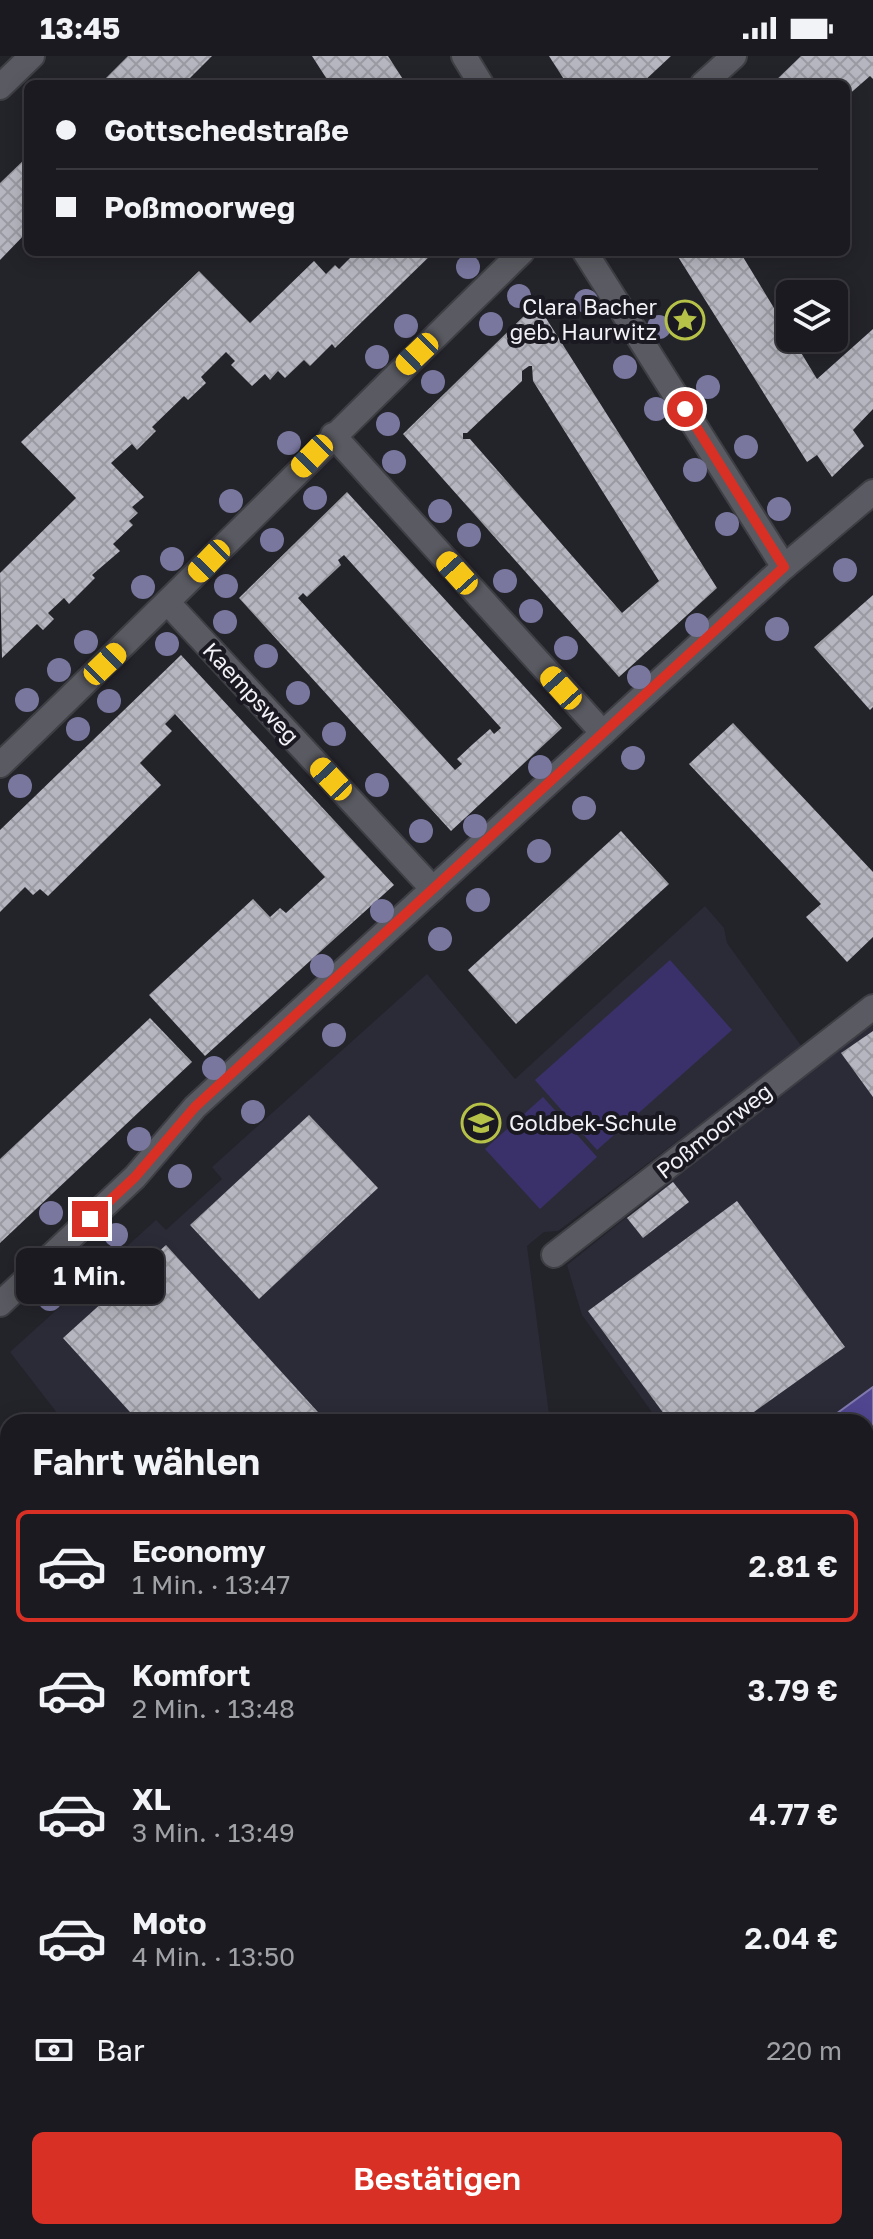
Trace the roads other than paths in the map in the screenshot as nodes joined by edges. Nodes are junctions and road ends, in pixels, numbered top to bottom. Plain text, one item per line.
1 (32, 56) edge
2 (464, 56) edge
3 (734, 56) edge
4 (479, 80) edge
5 (707, 80) edge
6 (0, 87) edge
7 (518, 256) edge
8 (588, 256) edge
9 (333, 435) junction
10 (873, 492) edge
11 (784, 567) junction
12 (168, 603) junction
13 (603, 733) junction
14 (0, 765) edge
15 (433, 889) junction
16 (873, 1007) edge
17 (554, 1255) dead end
18 (0, 1304) edge

1 - 6 street
2 - 4 street
3 - 5 street
7 - 9 street
8 - 11 street
9 - 12 street
9 - 13 street
10 - 11 street
11 - 13 street
12 - 14 street
12 - 15 street, Kaempsweg
13 - 15 street
15 - 18 street
16 - 17 street, Poßmoorweg

